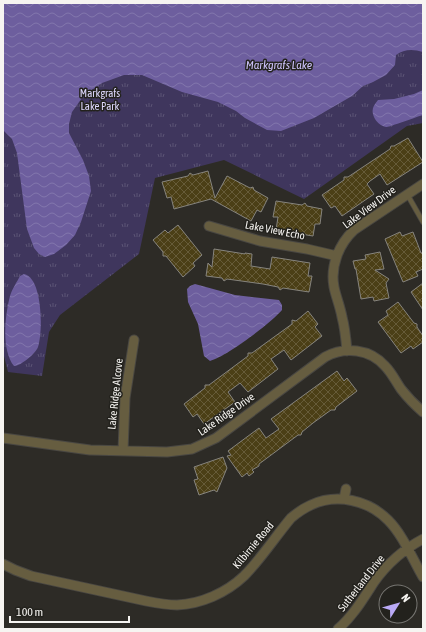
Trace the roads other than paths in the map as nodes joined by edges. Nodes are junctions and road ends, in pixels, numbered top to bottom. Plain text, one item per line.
1 (423, 184) edge
2 (407, 194) junction
3 (423, 222) edge
4 (209, 226) dead end
5 (336, 256) junction
6 (134, 340) dead end
7 (347, 351) junction
8 (423, 412) edge
9 (3, 438) edge
10 (123, 451) junction
11 (346, 489) dead end
12 (344, 499) junction
13 (423, 539) edge
14 (407, 548) junction
15 (3, 564) edge
16 (423, 576) edge
17 (338, 629) edge

1 - 2 street, Lake View Drive
2 - 3 lane
2 - 5 street, Lake View Drive
4 - 5 street, Lake View Echo
5 - 7 street, Lake View Drive
6 - 10 street, Lake Ridge Alcove
7 - 8 street, Lake Ridge Drive
7 - 10 street, Lake Ridge Drive
9 - 10 street, Lake Ridge Drive
11 - 12 street
12 - 14 street, Kilbirnie Road
12 - 15 street, Kilbirnie Road
13 - 14 street, Sutherland Drive
14 - 16 street, Kilbirnie Road
14 - 17 street, Sutherland Drive

